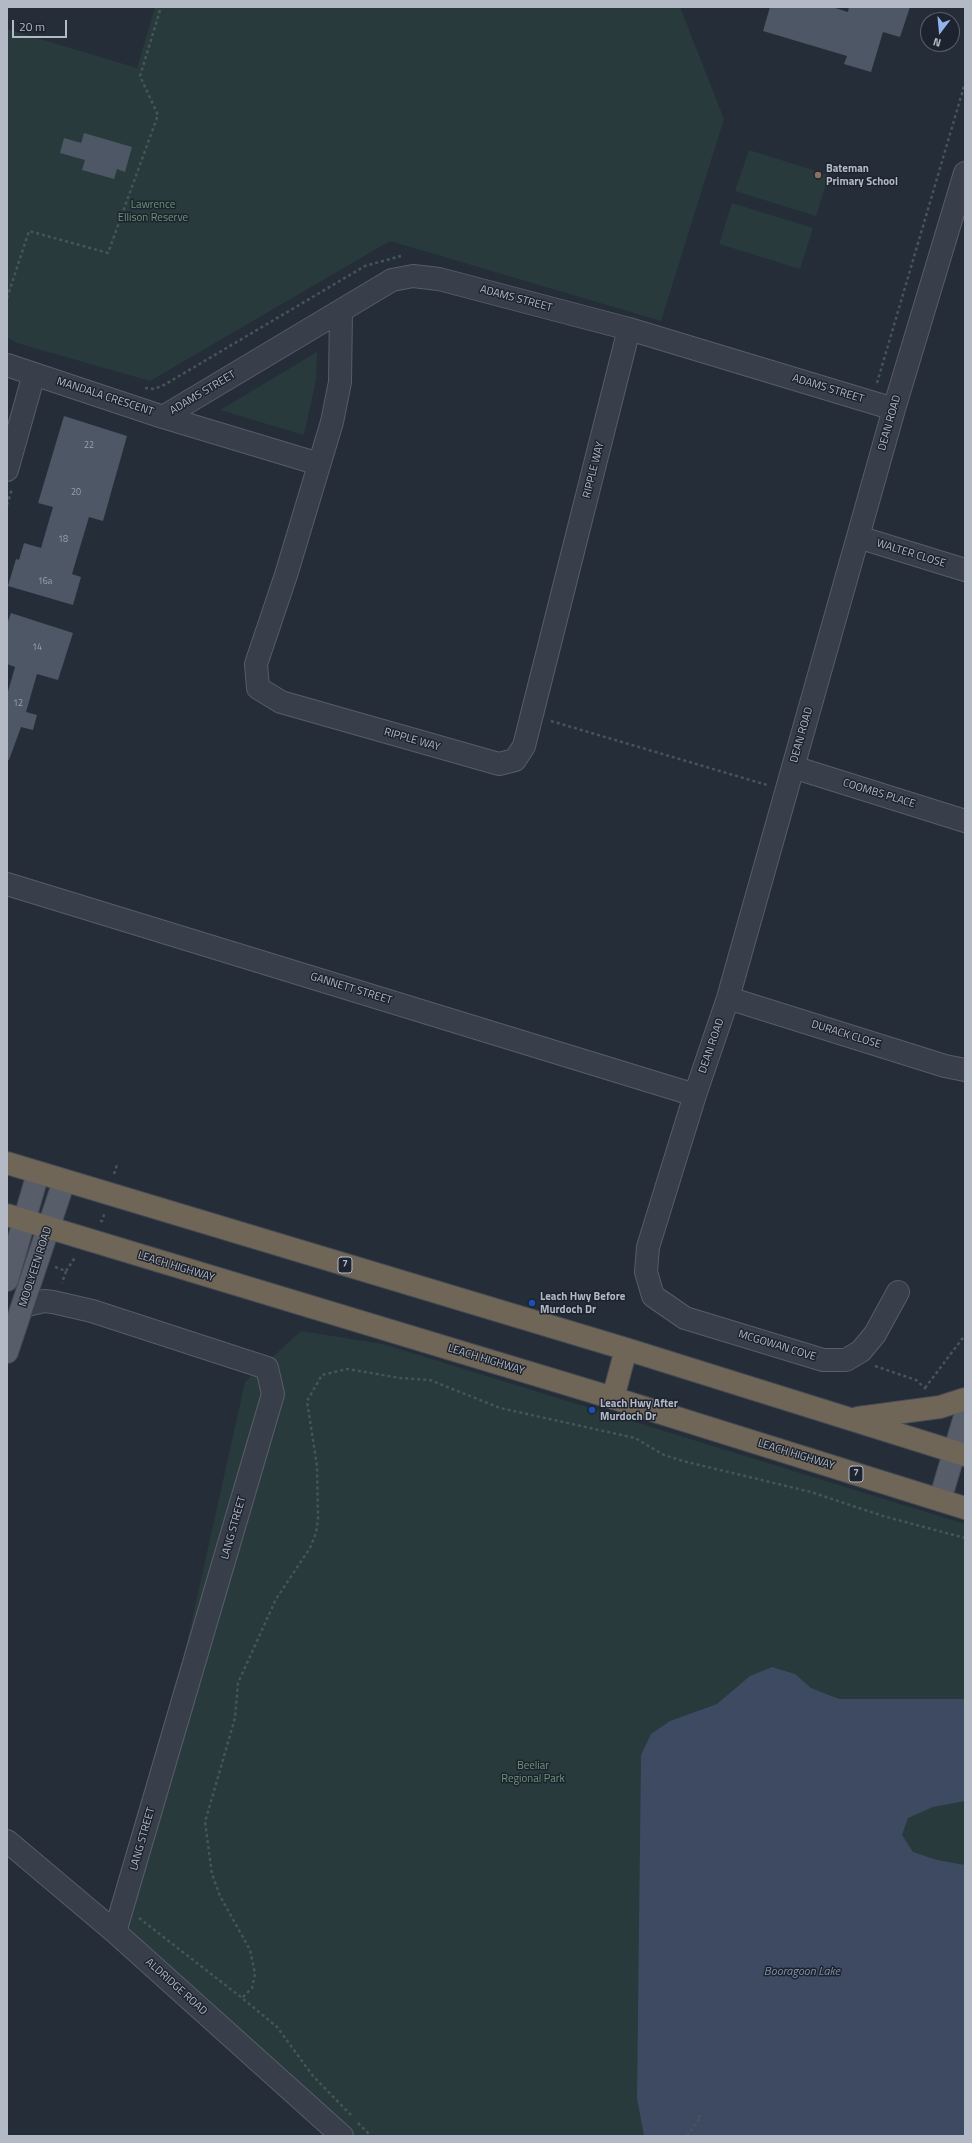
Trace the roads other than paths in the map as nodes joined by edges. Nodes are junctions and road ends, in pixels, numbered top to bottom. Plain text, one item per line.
1 (965, 173) edge
2 (341, 311) junction
3 (629, 329) junction
4 (7, 365) edge
5 (34, 374) junction
6 (894, 409) junction
7 (163, 416) junction
8 (319, 464) junction
9 (7, 470) edge
10 (858, 537) junction
11 (965, 570) edge
12 (793, 767) junction
13 (965, 821) edge
14 (7, 884) edge
15 (728, 998) junction
16 (965, 1070) edge
17 (695, 1095) junction
18 (7, 1163) edge
19 (38, 1173) junction
20 (64, 1181) junction
21 (16, 1218) edge
22 (49, 1228) junction
23 (7, 1280) edge
24 (898, 1292) dead end
25 (653, 1296) joint
26 (23, 1306) junction
27 (626, 1349) junction
28 (7, 1352) edge
29 (612, 1398) junction
30 (965, 1399) edge
31 (965, 1416) edge
32 (850, 1420) junction
33 (960, 1453) edge
34 (940, 1500) junction
35 (965, 1508) edge
36 (7, 1841) edge
37 (115, 1932) junction
38 (342, 2136) edge

1 - 6 street, DEAN ROAD
2 - 3 street, ADAMS STREET
2 - 7 street, ADAMS STREET
2 - 8 street, RIPPLE WAY
3 - 6 street, ADAMS STREET
3 - 8 street, RIPPLE WAY
4 - 5 street, MANDALA CRESCENT
5 - 7 street, MANDALA CRESCENT
5 - 9 street
6 - 10 street, DEAN ROAD
7 - 8 street, MANDALA CRESCENT
10 - 11 street, WALTER CLOSE
10 - 12 street, DEAN ROAD
12 - 13 street, COOMBS PLACE
12 - 15 street, DEAN ROAD
14 - 17 street, GANNETT STREET
15 - 16 street, DURACK CLOSE
15 - 17 street, DEAN ROAD
17 - 25 street, DEAN ROAD
18 - 19 highway, 7
19 - 20 highway, 7
19 - 21 main road
20 - 22 main road, MOOLYEEN ROAD
20 - 27 highway, 7
21 - 22 highway, LEACH HIGHWAY / 7
21 - 23 main road
22 - 26 main road, MOOLYEEN ROAD
22 - 29 highway, LEACH HIGHWAY / 7
24 - 25 street, MCGOWAN COVE
26 - 28 main road, MOOLYEEN ROAD
26 - 37 street, LANG STREET
27 - 29 highway
27 - 32 highway, 7
29 - 34 highway, LEACH HIGHWAY / 7
30 - 32 highway
31 - 33 main road
32 - 33 highway, 7
33 - 34 main road
34 - 35 highway, LEACH HIGHWAY / 7
36 - 37 street, ALDRIDGE ROAD
37 - 38 street, ALDRIDGE ROAD

